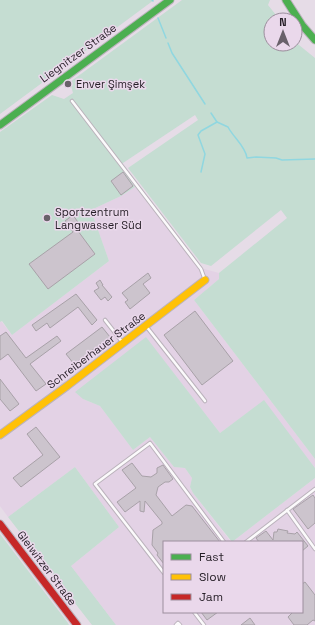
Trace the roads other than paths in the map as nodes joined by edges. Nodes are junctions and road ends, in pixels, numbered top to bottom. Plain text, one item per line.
1 (170, 0) edge
2 (286, 0) edge
3 (315, 40) edge
4 (72, 101) dead end
5 (0, 125) edge
6 (205, 280) joint
7 (105, 320) dead end
8 (146, 326) junction
9 (123, 343) junction
10 (205, 401) dead end
11 (0, 435) edge
12 (315, 489) edge
13 (287, 510) junction
14 (0, 524) edge
15 (223, 541) edge
16 (247, 541) edge
17 (315, 549) edge
18 (163, 572) edge
19 (195, 613) edge
20 (77, 625) edge
21 (176, 625) edge
22 (180, 625) edge
23 (204, 625) edge

1 - 5 main road, Liegnitzer Straße
2 - 3 main road
4 - 6 lane
6 - 8 main road, Schreiberhauer Straße
7 - 9 lane
8 - 9 main road, Schreiberhauer Straße
8 - 10 lane
9 - 11 main road, Schreiberhauer Straße
12 - 13 lane
13 - 16 lane
13 - 17 lane
14 - 20 main road, Gleiwitzer Straße
15 - 18 lane
19 - 23 lane
21 - 22 lane

